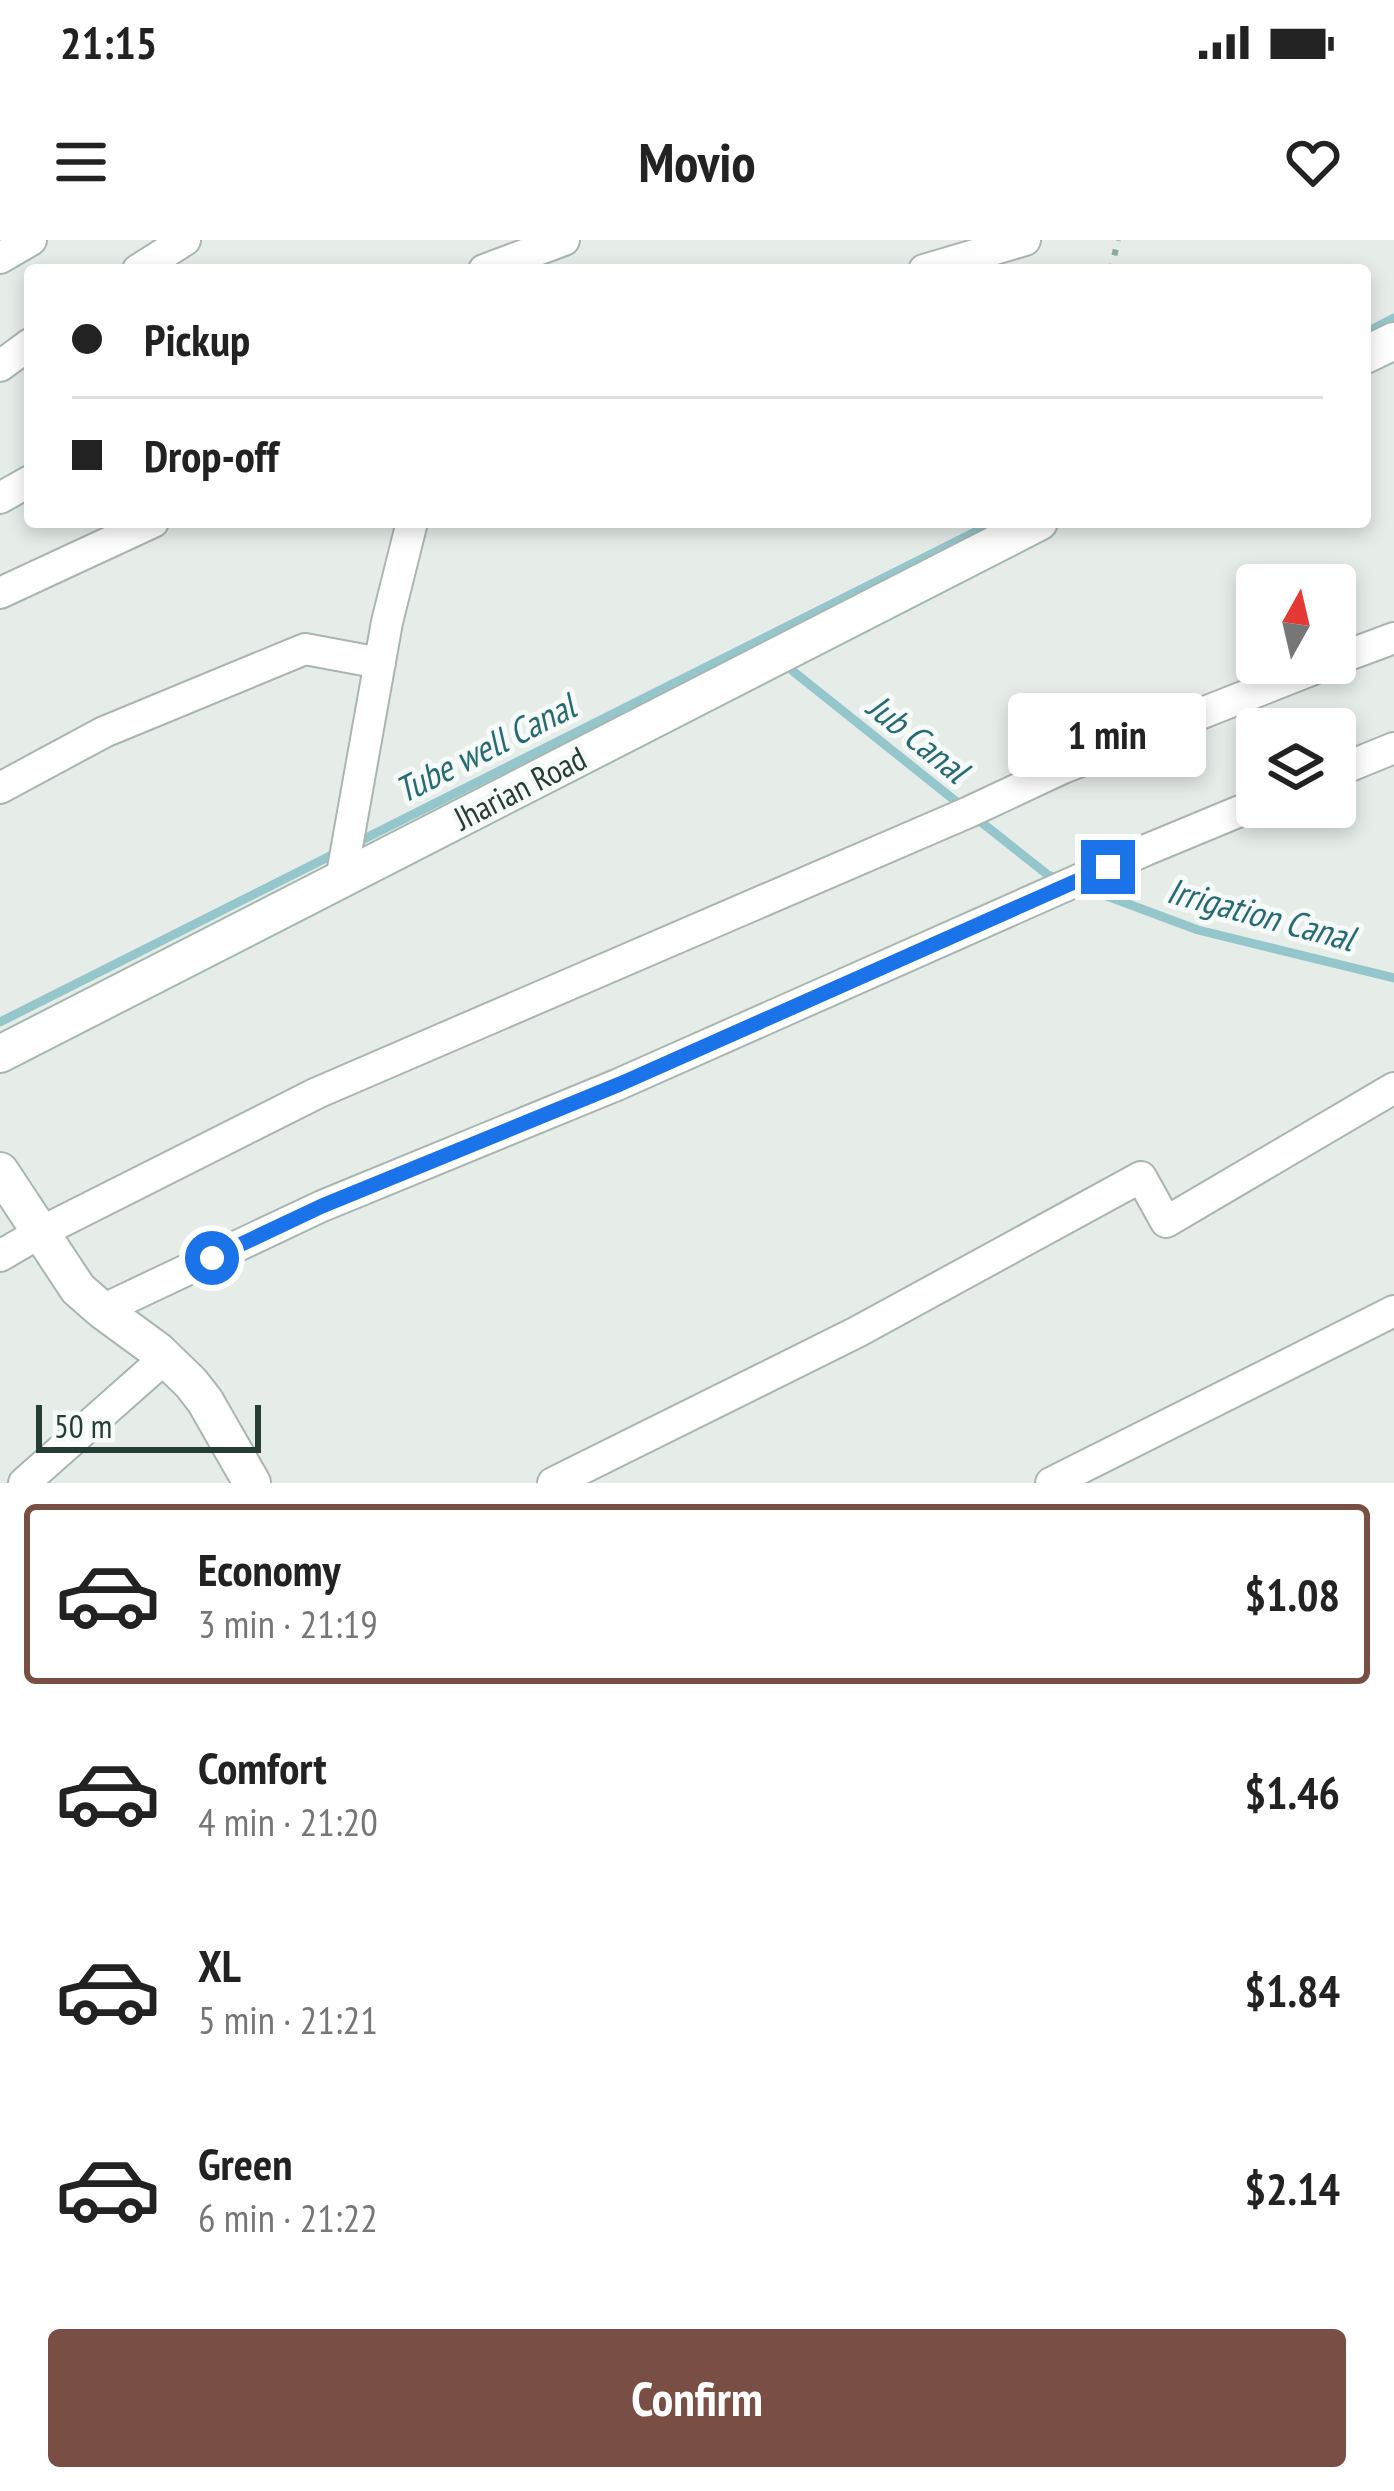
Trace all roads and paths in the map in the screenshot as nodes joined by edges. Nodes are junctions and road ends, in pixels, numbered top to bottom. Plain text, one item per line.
1 (31, 240) edge
2 (185, 240) edge
3 (564, 240) edge
4 (1025, 240) edge
5 (0, 258) edge
6 (147, 264) edge
7 (500, 264) edge
8 (944, 264) edge
9 (140, 528) edge
10 (411, 528) edge
11 (1027, 528) edge
12 (0, 593) edge
13 (1394, 638) edge
14 (1356, 653) edge
15 (380, 663) junction
16 (1276, 684) edge
17 (1394, 748) edge
18 (1356, 763) edge
19 (0, 788) edge
20 (1236, 813) edge
21 (341, 880) junction
22 (0, 1054) edge
23 (1394, 1088) edge
24 (0, 1171) edge
25 (40, 1232) junction
26 (0, 1256) edge
27 (102, 1310) junction
28 (1394, 1311) edge
29 (166, 1358) junction
30 (24, 1483) edge
31 (252, 1483) edge
32 (553, 1483) edge
33 (1052, 1483) edge

1 - 5 street
2 - 6 street
3 - 7 street
4 - 8 street
9 - 12 street
10 - 15 street
11 - 21 main road, Jharian Road
13 - 14 street
15 - 19 street
15 - 21 street
16 - 25 street
17 - 18 street
20 - 27 street
21 - 22 main road, Jharian Road
23 - 32 street
24 - 25 main road
25 - 26 street
25 - 27 main road
27 - 29 main road
28 - 33 street
29 - 30 street
29 - 31 main road

